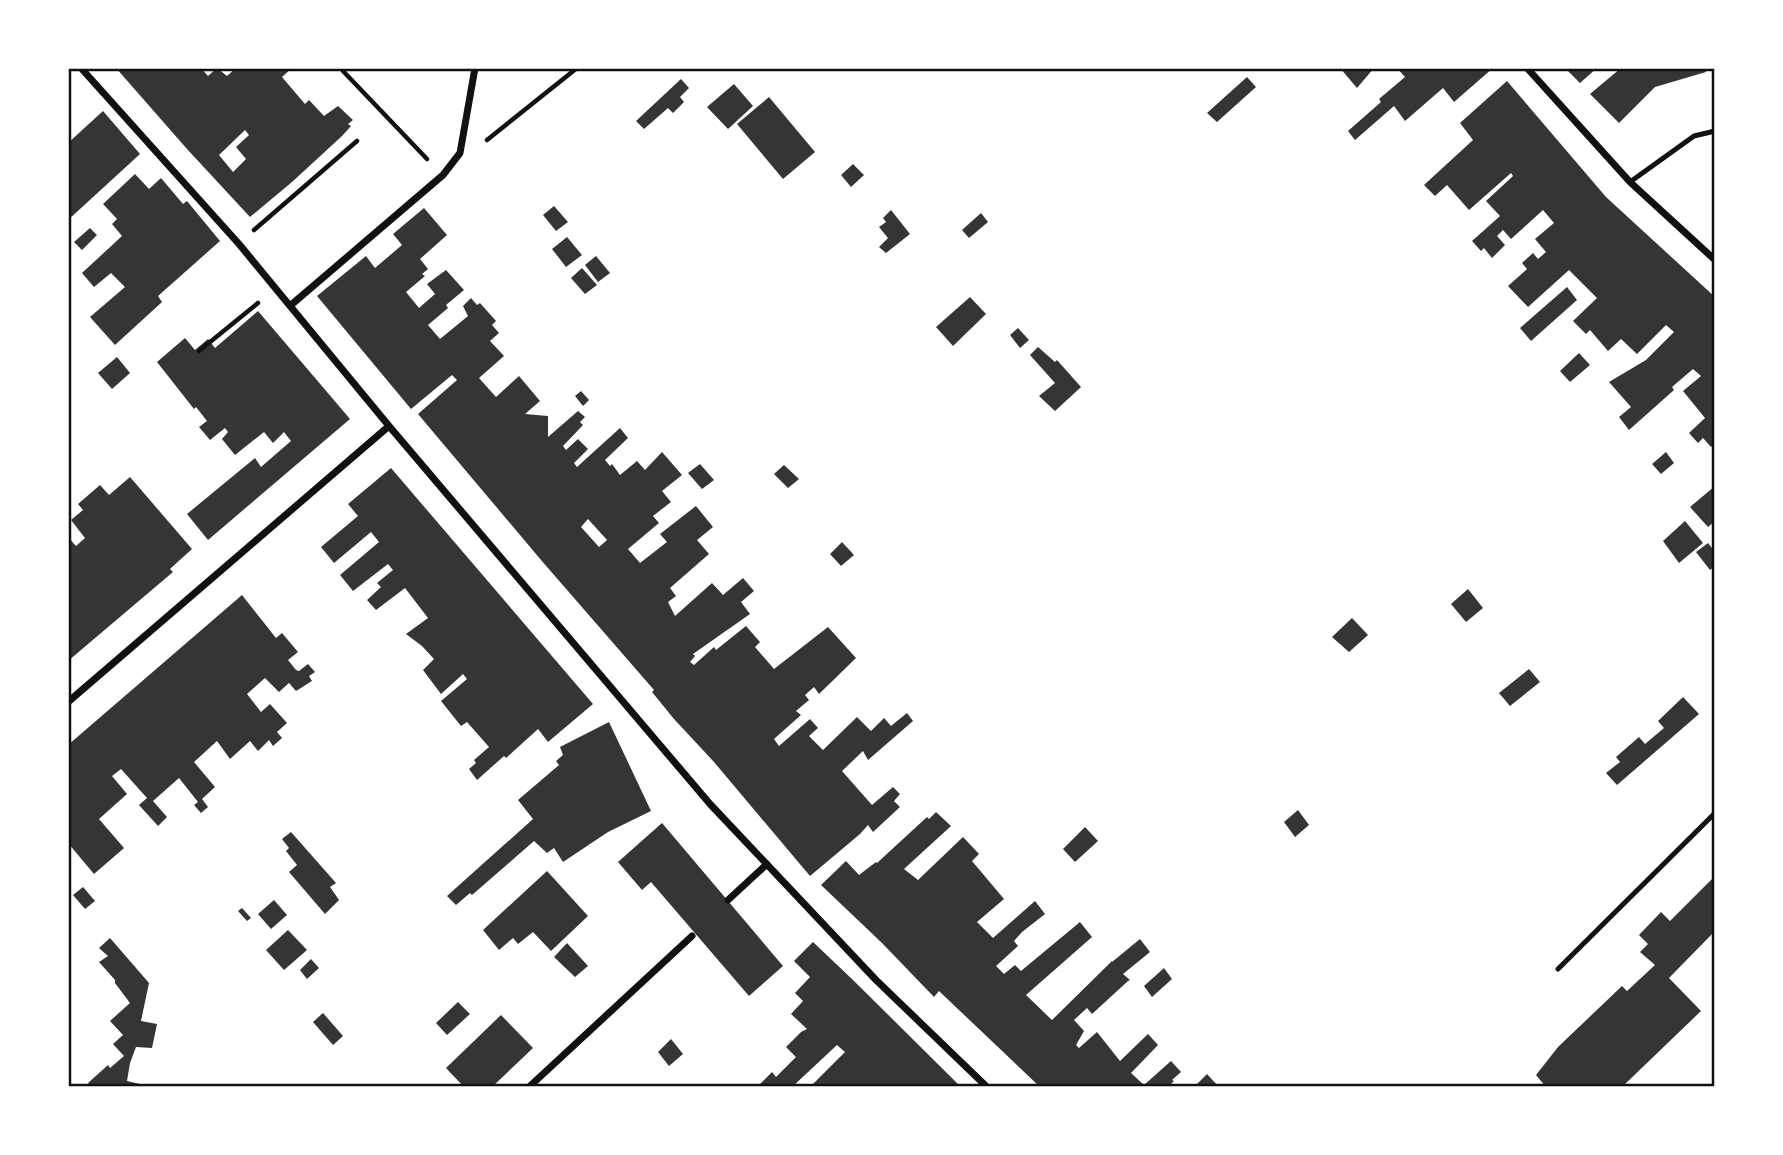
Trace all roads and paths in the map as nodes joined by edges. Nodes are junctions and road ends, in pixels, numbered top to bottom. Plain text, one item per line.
1 (81, 68) edge
2 (475, 68) edge
3 (1527, 68) edge
4 (1715, 131) edge
5 (356, 141) dead end
6 (1630, 182) junction
7 (239, 244) junction
8 (1715, 260) edge
9 (276, 289) junction
10 (291, 305) junction
11 (199, 351) dead end
12 (389, 426) junction
13 (68, 702) edge
14 (1715, 813) edge
15 (767, 864) junction
16 (728, 900) dead end
17 (692, 936) dead end
18 (1558, 969) dead end
19 (529, 1087) edge
20 (987, 1087) edge

1 - 7 street
2 - 10 street
3 - 6 street
4 - 6 lane
5 - 7 path
6 - 8 street
7 - 9 street
9 - 10 street
9 - 11 path
10 - 12 street
12 - 13 street
12 - 15 street
14 - 18 lane
15 - 16 street
15 - 20 street
17 - 19 street

